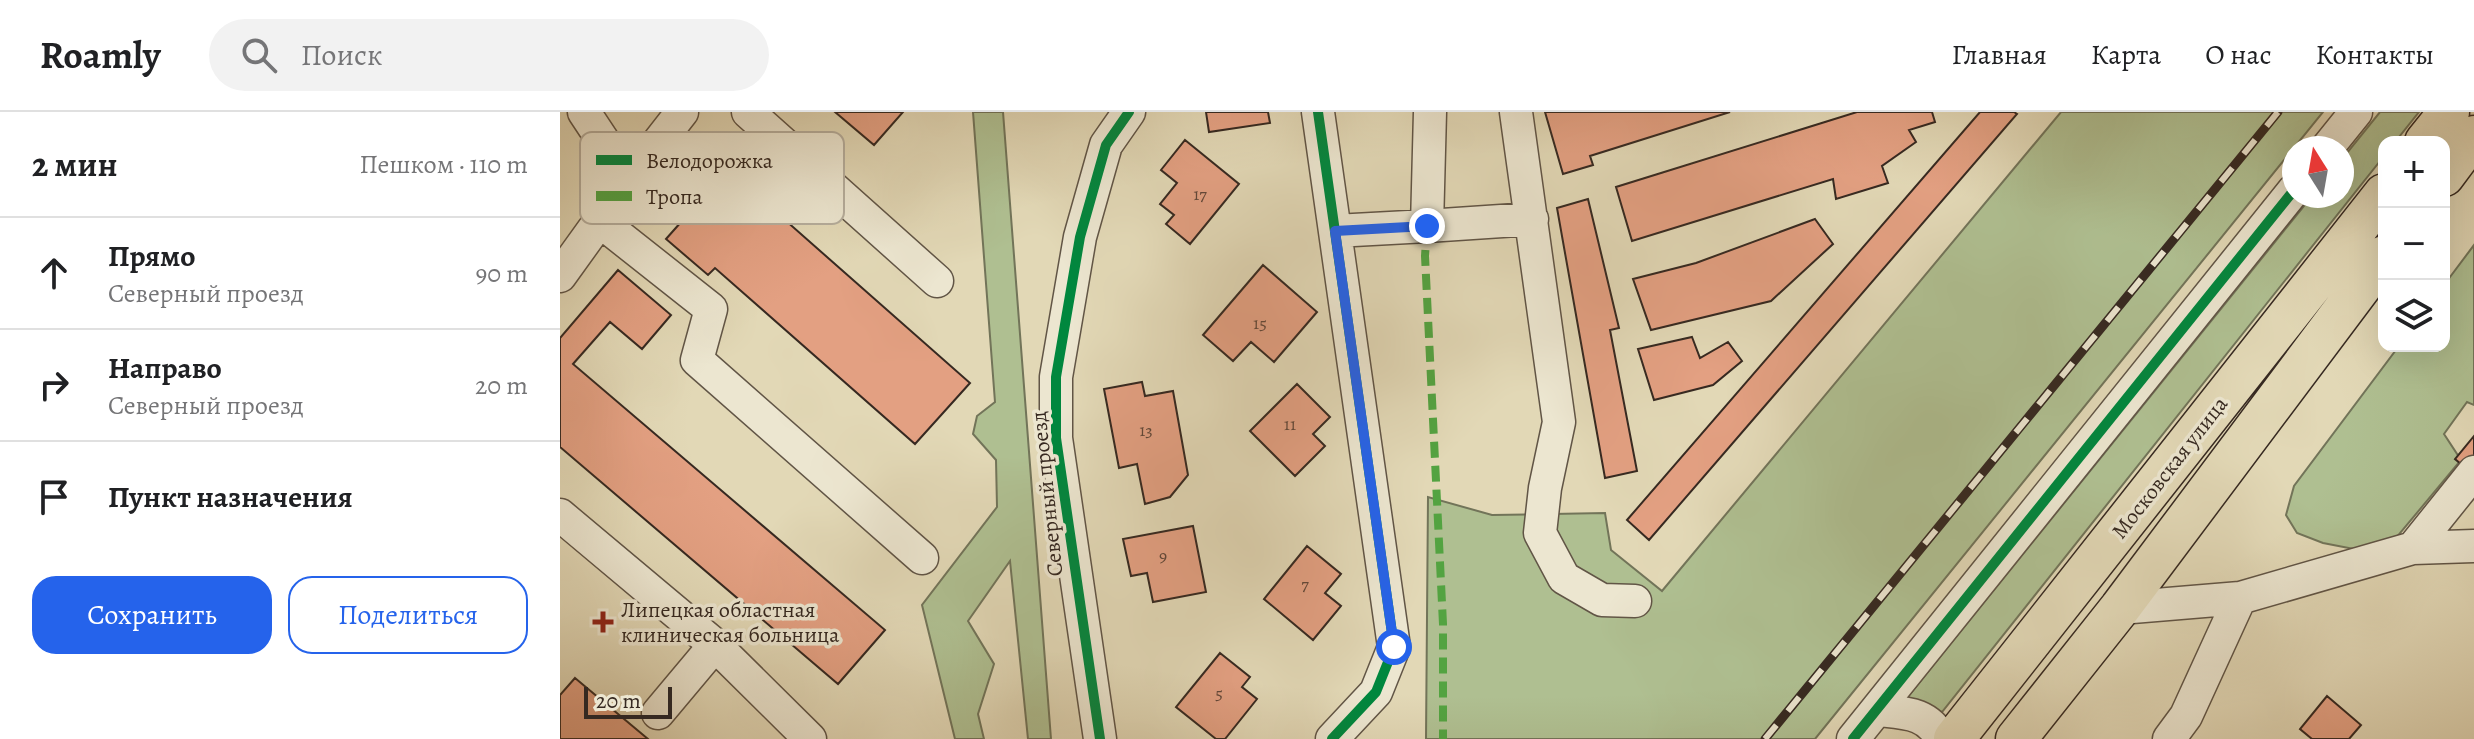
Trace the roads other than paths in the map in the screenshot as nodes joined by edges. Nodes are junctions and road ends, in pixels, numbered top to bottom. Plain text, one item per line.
1 (584, 112) edge
2 (682, 112) edge
3 (1129, 112) edge
4 (1318, 112) edge
5 (1430, 112) edge
6 (1516, 112) edge
7 (2356, 112) edge
8 (2449, 112) edge
9 (752, 113) edge
10 (597, 132) edge
11 (666, 132) edge
12 (773, 132) edge
13 (2337, 136) edge
14 (2430, 136) edge
15 (2474, 136) edge
16 (2450, 168) edge
17 (844, 197) edge
18 (2378, 202) edge
19 (2282, 205) edge
20 (1532, 219) junction
21 (599, 224) edge
22 (604, 224) edge
23 (1427, 226) junction
24 (1335, 231) junction
25 (2378, 264) edge
26 (560, 276) edge
27 (937, 281) dead end
28 (2474, 472) edge
29 (560, 515) edge
30 (2474, 546) edge
31 (2413, 548) junction
32 (922, 558) dead end
33 (2240, 598) junction
34 (1635, 601) dead end
35 (2120, 608) junction
36 (715, 645) junction
37 (1877, 710) junction
38 (658, 713) dead end
39 (810, 739) edge
40 (1100, 739) edge
41 (1332, 739) edge
42 (1853, 739) edge
43 (1941, 739) edge
44 (1954, 739) edge
45 (2016, 739) edge
46 (2169, 739) edge

1 - 10 street
2 - 11 street
3 - 40 street, Северный проезд
4 - 24 street
5 - 23 street
6 - 20 street
7 - 13 street
8 - 14 main road
9 - 12 street
15 - 16 main road
17 - 27 street
18 - 44 main road, Московская улица
19 - 37 street
20 - 23 street
20 - 34 street
21 - 26 street
22 - 32 street
23 - 24 street
24 - 41 street
25 - 35 main road, Московская улица
28 - 31 street
29 - 36 street
30 - 31 street
31 - 33 street
33 - 35 street
33 - 46 street
35 - 45 main road, Московская улица
36 - 38 street
36 - 39 street
37 - 42 street
37 - 43 street

